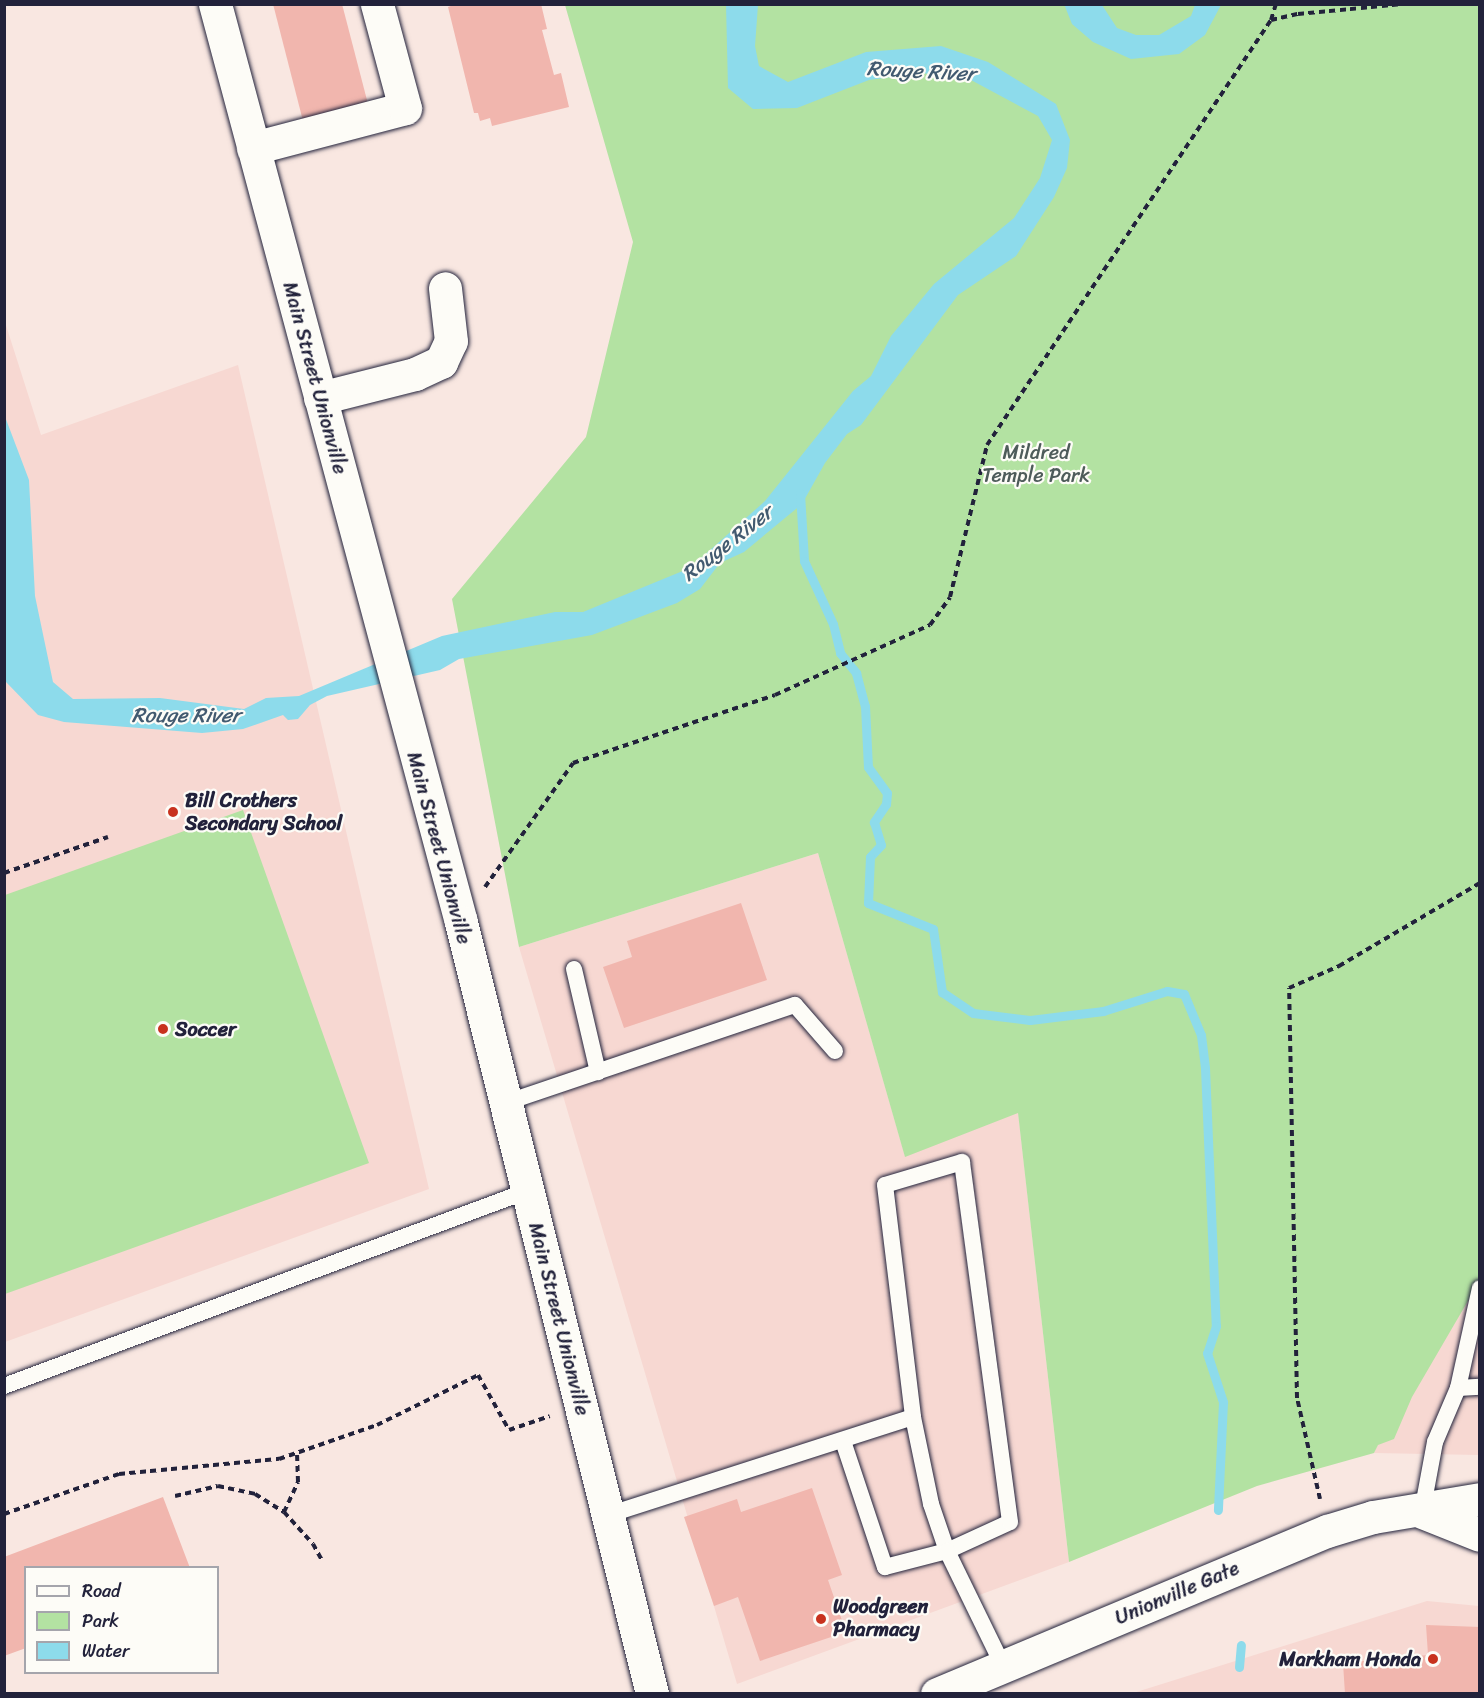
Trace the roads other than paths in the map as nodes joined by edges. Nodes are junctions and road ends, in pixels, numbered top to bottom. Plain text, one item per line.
1 (215, 4) edge
2 (377, 4) edge
3 (253, 148) junction
4 (445, 288) dead end
5 (320, 398) junction
6 (574, 969) dead end
7 (835, 1051) dead end
8 (598, 1072) junction
9 (506, 1103) junction
10 (527, 1191) junction
11 (1479, 1288) edge
12 (4, 1386) edge
13 (1458, 1388) junction
14 (1479, 1388) edge
15 (913, 1418) junction
16 (843, 1441) junction
17 (1479, 1499) edge
18 (1422, 1512) junction
19 (608, 1515) junction
20 (1479, 1535) edge
21 (947, 1551) junction
22 (1003, 1666) junction
23 (652, 1694) edge
24 (937, 1694) edge

1 - 3 main road, Main Street Unionville
2 - 3 main road
3 - 5 main road, Main Street Unionville
4 - 5 main road
5 - 9 main road, Main Street Unionville
6 - 8 lane
7 - 8 lane
8 - 9 lane
9 - 10 main road, Main Street Unionville
10 - 12 lane
10 - 19 main road, Main Street Unionville
11 - 13 lane
13 - 14 lane
13 - 18 lane
15 - 16 lane
15 - 21 lane
15 - 21 lane
16 - 19 lane
16 - 21 lane
17 - 18 main road, Unionville Gate
18 - 20 main road, Unionville Gate
18 - 22 main road, Unionville Gate
19 - 23 main road, Main Street Unionville
21 - 22 lane
22 - 24 main road, Unionville Gate

